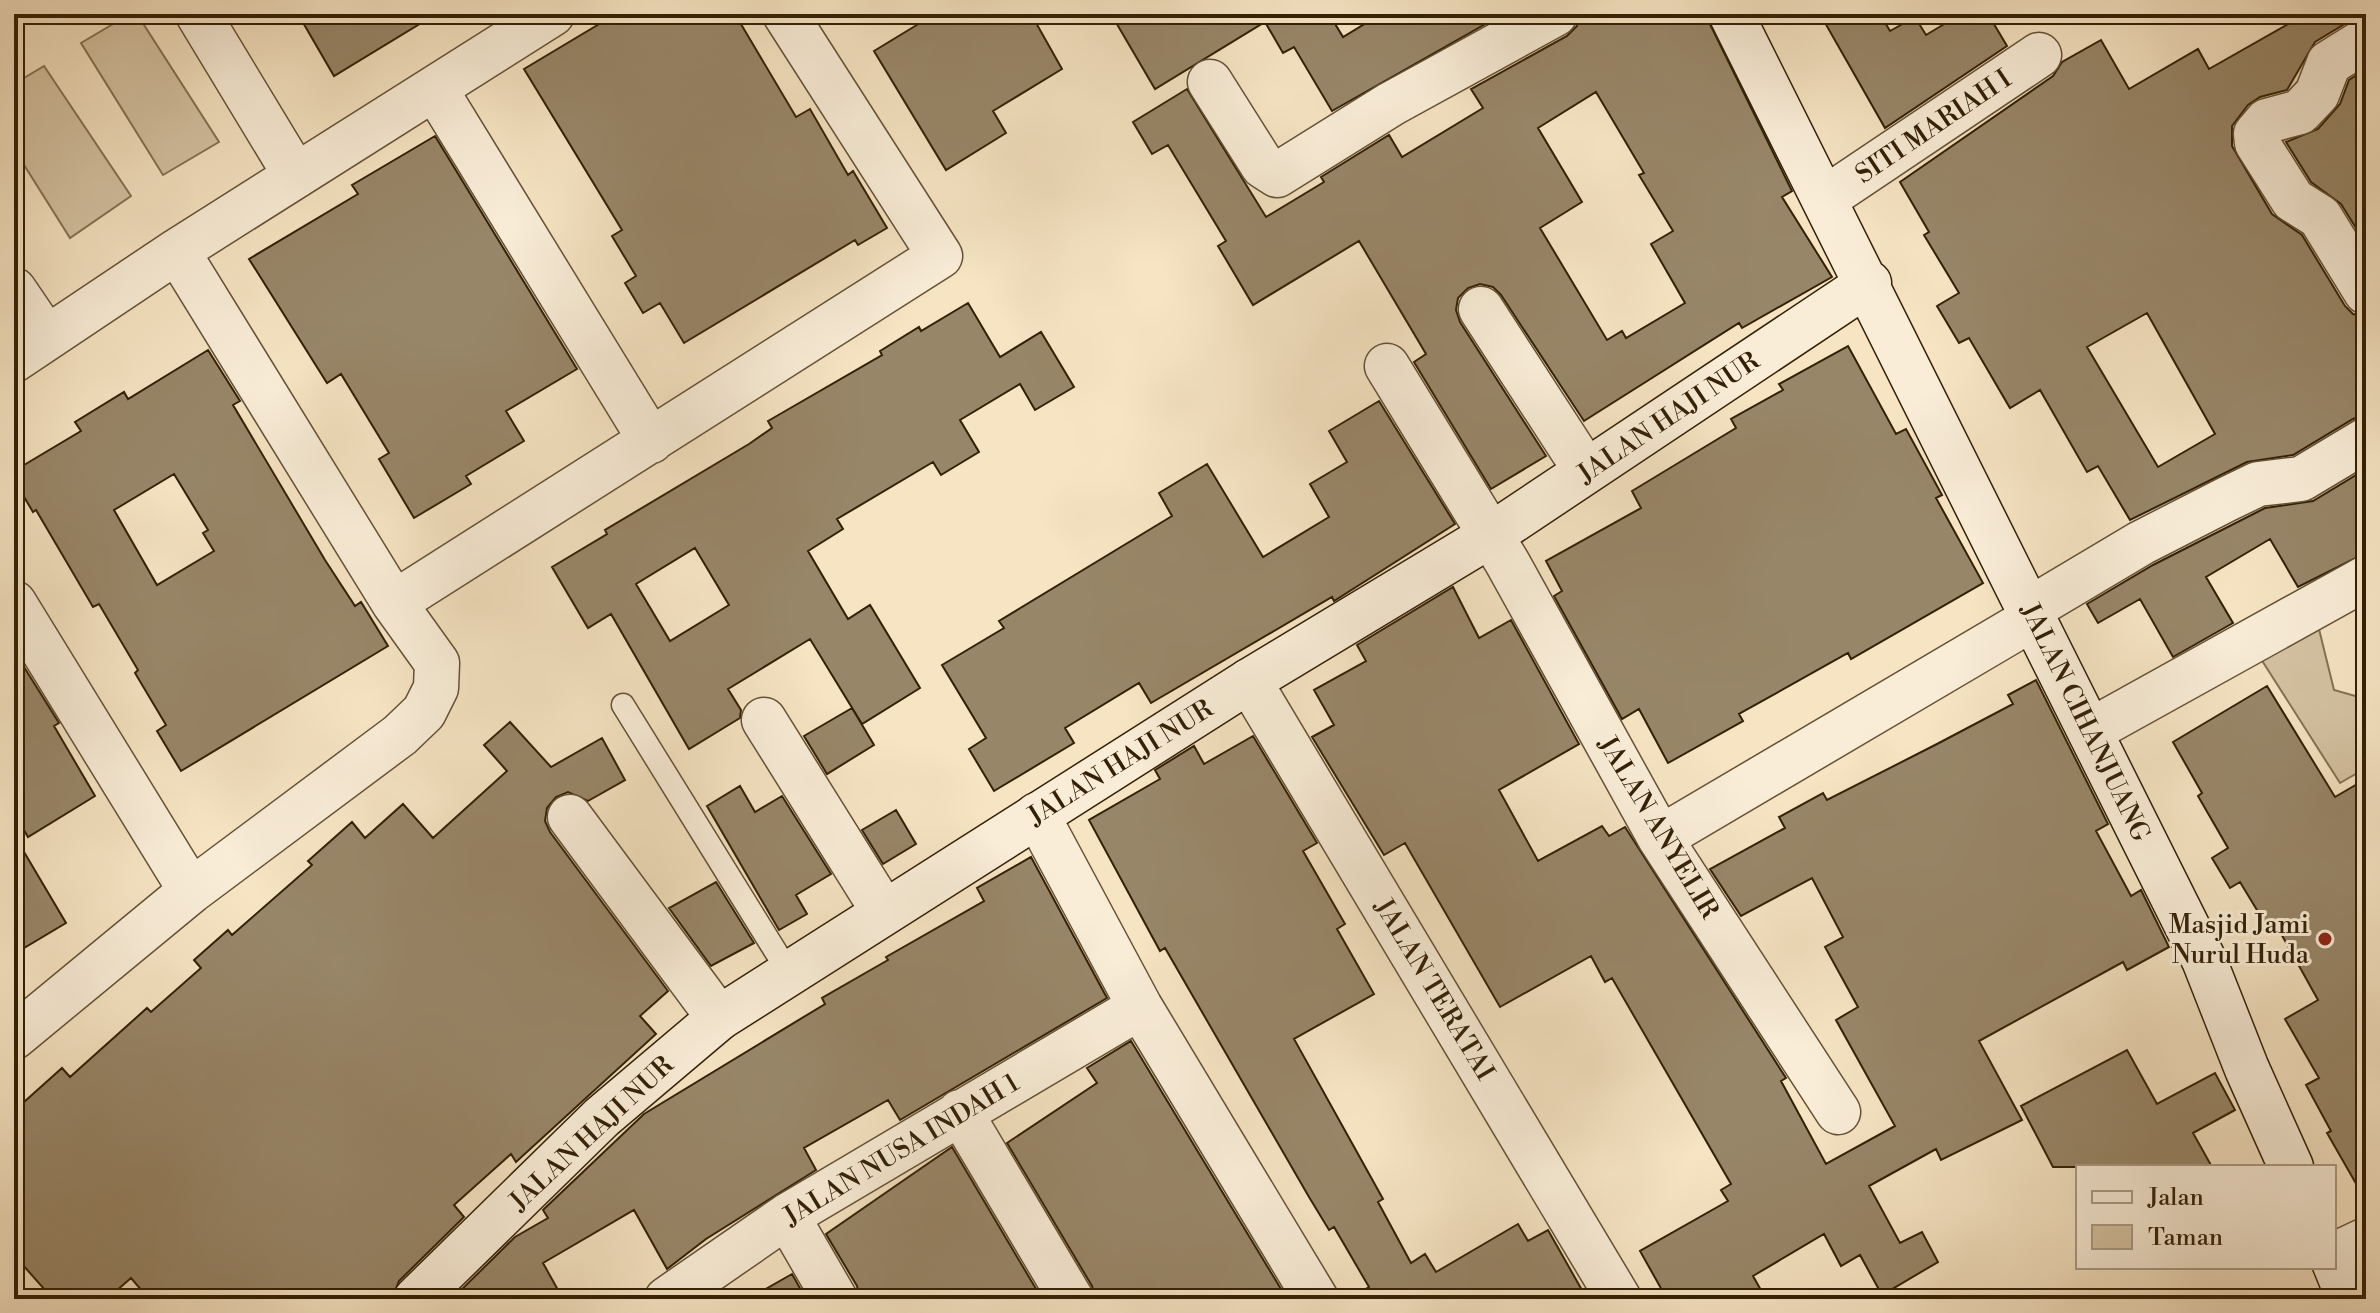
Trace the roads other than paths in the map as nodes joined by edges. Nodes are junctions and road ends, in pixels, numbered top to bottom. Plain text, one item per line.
1 (198, 14) edge
2 (552, 14) edge
3 (785, 14) edge
4 (1555, 14) edge
5 (1740, 17) edge
6 (2366, 40) edge
7 (2039, 55) dead end
8 (1210, 82) dead end
9 (435, 89) junction
10 (296, 176) junction
11 (1826, 198) junction
12 (177, 251) junction
13 (2362, 275) edge
14 (1869, 283) junction
15 (14, 290) edge
16 (1481, 309) dead end
17 (30, 348) edge
18 (1387, 366) dead end
19 (2366, 440) edge
20 (651, 441) junction
21 (1586, 471) junction
22 (1491, 535) junction
23 (2366, 578) edge
24 (14, 603) edge
25 (394, 603) junction
26 (2032, 613) junction
27 (1249, 681) junction
28 (623, 705) dead end
29 (764, 720) dead end
30 (2090, 731) junction
31 (1037, 815) junction
32 (570, 817) dead end
33 (1660, 838) junction
34 (191, 891) junction
35 (884, 912) junction
36 (789, 973) junction
37 (1140, 1007) junction
38 (719, 1018) junction
39 (14, 1037) edge
40 (960, 1112) junction
41 (1838, 1112) dead end
42 (2290, 1165) edge
43 (787, 1216) junction
44 (2366, 1240) edge
45 (2336, 1254) edge
46 (2336, 1267) edge
47 (416, 1299) edge
48 (667, 1299) edge
49 (835, 1299) edge
50 (1071, 1299) edge
51 (1316, 1299) edge
52 (1619, 1299) edge
53 (2349, 1299) edge

1 - 10 street
2 - 9 street
3 - 20 street
4 - 8 street
5 - 11 street, JALAN CIHANJUANG
6 - 13 street
7 - 11 street, SITI MARIAH I
9 - 10 street
9 - 20 street
10 - 12 street
11 - 14 street, JALAN CIHANJUANG
12 - 17 street
12 - 25 street
14 - 21 street, JALAN HAJI NUR
14 - 26 street, JALAN CIHANJUANG
15 - 17 street
16 - 21 street
18 - 22 street, JALAN ANYELIR
19 - 26 street
20 - 25 street
21 - 22 street, JALAN HAJI NUR
22 - 27 street, JALAN HAJI NUR
22 - 33 street, JALAN ANYELIR
23 - 30 street
24 - 34 street
25 - 34 street
26 - 30 street, JALAN CIHANJUANG
26 - 33 street
27 - 31 street, JALAN HAJI NUR
27 - 52 street, JALAN TERATAI
28 - 36 lane
29 - 35 street
30 - 42 street, JALAN CIHANJUANG
31 - 35 street, JALAN HAJI NUR
31 - 37 street
32 - 38 street
33 - 41 street, JALAN ANYELIR
34 - 39 street
35 - 36 street, JALAN HAJI NUR
36 - 38 street, JALAN HAJI NUR
37 - 40 street, JALAN NUSA INDAH 1
37 - 51 street
38 - 47 street, JALAN HAJI NUR
40 - 43 street, JALAN NUSA INDAH 1
40 - 50 street
43 - 48 street, JALAN NUSA INDAH 1
43 - 49 street
44 - 45 street
46 - 53 street

